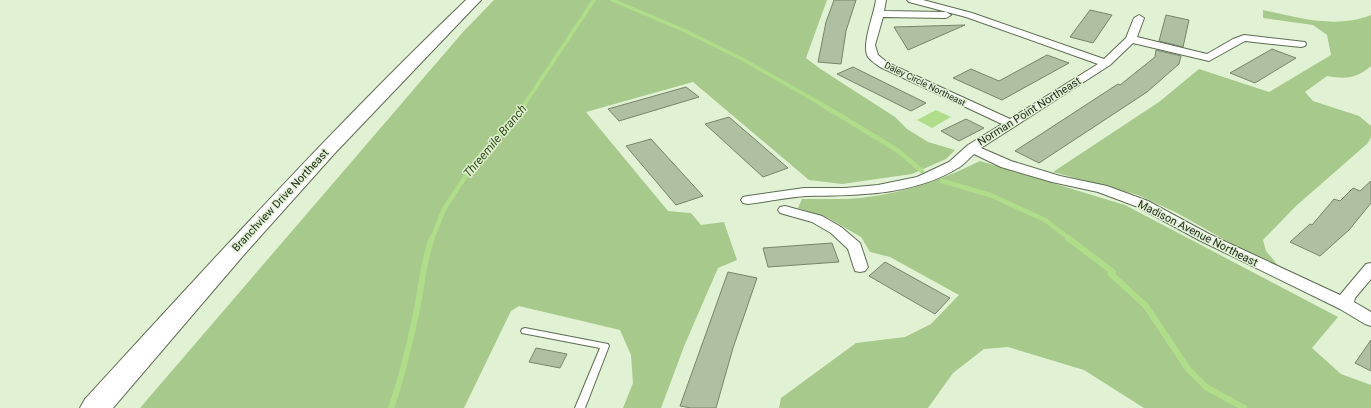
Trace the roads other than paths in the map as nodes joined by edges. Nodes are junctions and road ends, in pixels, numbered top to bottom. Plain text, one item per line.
1 (474, 0) edge
2 (880, 0) edge
3 (912, 0) edge
4 (879, 14) junction
5 (969, 15) junction
6 (1139, 18) dead end
7 (1131, 39) junction
8 (1301, 44) dead end
9 (1106, 63) junction
10 (1010, 123) junction
11 (972, 148) junction
12 (860, 267) dead end
13 (1371, 268) edge
14 (1346, 305) junction
15 (1371, 320) edge
16 (525, 331) dead end
17 (95, 408) edge
18 (580, 408) edge

1 - 17 main road, Branchview Drive Northeast
2 - 4 street, Daley Circle Northeast
3 - 5 street
4 - 5 street
4 - 10 street, Daley Circle Northeast
5 - 9 street
6 - 7 street
7 - 8 street
7 - 9 street, Norman Point Northeast
9 - 10 street, Norman Point Northeast
10 - 11 street, Norman Point Northeast
11 - 12 street, Norman Point Northeast
11 - 14 street, Madison Avenue Northeast
13 - 14 street
14 - 15 street, Madison Avenue Northeast
16 - 18 lane

